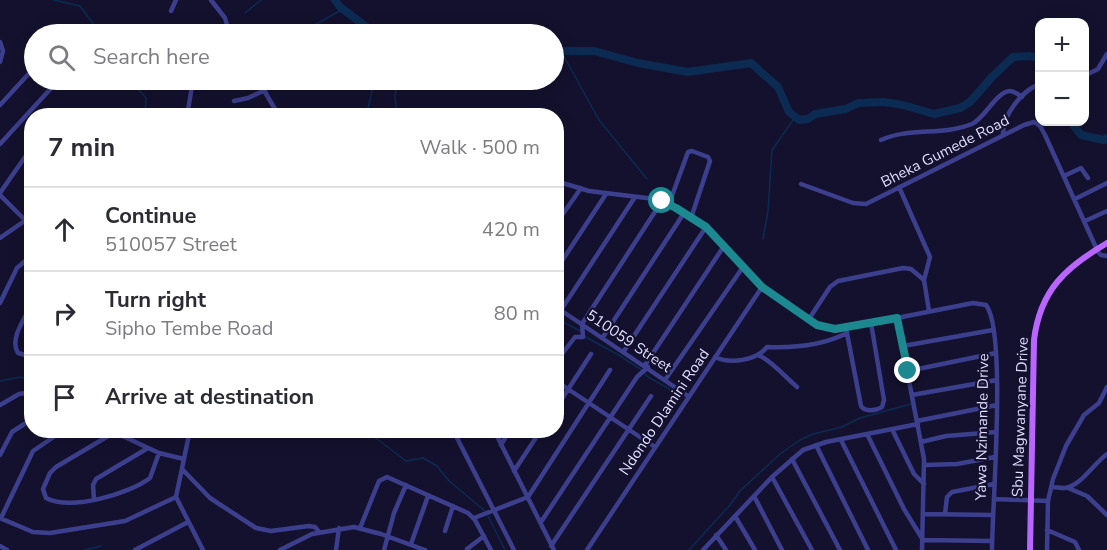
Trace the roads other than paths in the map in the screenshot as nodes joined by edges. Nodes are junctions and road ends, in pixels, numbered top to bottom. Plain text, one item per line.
1 (176, 0) edge
2 (211, 0) edge
3 (171, 10) dead end
4 (227, 24) edge
5 (0, 42) edge
6 (1107, 54) edge
7 (0, 62) edge
8 (1089, 74) edge
9 (24, 79) edge
10 (1035, 86) edge
11 (49, 90) edge
12 (191, 90) edge
13 (264, 90) joint
14 (1022, 97) junction
15 (234, 101) dead end
16 (0, 105) edge
17 (33, 108) edge
18 (188, 108) edge
19 (274, 108) edge
20 (24, 118) edge
21 (1003, 135) junction
22 (881, 140) dead end
23 (0, 144) edge
24 (24, 158) edge
25 (1064, 176) junction
26 (1088, 178) dead end
27 (564, 183) edge
28 (1107, 183) edge
29 (801, 184) dead end
30 (899, 187) junction
31 (580, 188) junction
32 (0, 194) edge
33 (606, 194) junction
34 (635, 197) junction
35 (1075, 199) junction
36 (662, 201) junction
37 (669, 204) junction
38 (1107, 211) edge
39 (564, 212) edge
40 (684, 213) junction
41 (24, 218) edge
42 (691, 218) junction
43 (24, 221) edge
44 (1084, 221) junction
45 (706, 227) junction
46 (1, 237) edge
47 (1107, 243) edge
48 (724, 246) junction
49 (1096, 249) junction
50 (1107, 256) edge
51 (564, 258) edge
52 (24, 262) edge
53 (743, 267) junction
54 (924, 280) junction
55 (762, 287) junction
56 (564, 301) edge
57 (0, 303) edge
58 (564, 311) edge
59 (929, 311) junction
60 (897, 318) junction
61 (809, 319) junction
62 (24, 321) edge
63 (871, 323) junction
64 (582, 324) junction
65 (993, 330) junction
66 (846, 331) junction
67 (603, 337) junction
68 (903, 345) junction
69 (564, 351) edge
70 (624, 351) junction
71 (996, 353) junction
72 (591, 354) dead end
73 (24, 355) edge
74 (758, 355) junction
75 (715, 357) junction
76 (646, 366) junction
77 (610, 370) dead end
78 (908, 371) junction
79 (665, 380) junction
80 (997, 380) junction
81 (564, 386) edge
82 (797, 387) dead end
83 (1107, 387) edge
84 (569, 389) junction
85 (24, 393) edge
86 (912, 395) junction
87 (564, 396) edge
88 (651, 396) dead end
89 (688, 396) junction
90 (589, 403) junction
91 (0, 405) edge
92 (997, 405) junction
93 (610, 417) junction
94 (918, 423) junction
95 (24, 424) edge
96 (892, 429) junction
97 (630, 430) junction
98 (996, 432) junction
99 (867, 434) junction
100 (52, 438) edge
101 (102, 438) edge
102 (127, 438) edge
103 (188, 438) edge
104 (457, 438) edge
105 (498, 438) edge
106 (505, 438) edge
107 (536, 438) edge
108 (841, 440) junction
109 (921, 442) junction
110 (501, 444) junction
111 (816, 445) junction
112 (655, 447) junction
113 (148, 448) junction
114 (159, 453) junction
115 (1107, 454) edge
116 (0, 455) edge
117 (995, 458) junction
118 (184, 459) junction
119 (792, 459) junction
120 (925, 465) junction
121 (182, 468) junction
122 (514, 471) junction
123 (772, 477) junction
124 (924, 484) junction
125 (994, 484) junction
126 (406, 485) junction
127 (1051, 487) junction
128 (1067, 488) junction
129 (428, 496) junction
130 (528, 496) junction
131 (754, 496) junction
132 (176, 497) junction
133 (94, 499) junction
134 (994, 499) junction
135 (1029, 500) junction
136 (1048, 501) junction
137 (453, 506) junction
138 (494, 511) junction
139 (924, 514) junction
140 (945, 514) junction
141 (993, 514) junction
142 (1107, 515) edge
143 (735, 516) junction
144 (0, 518) edge
145 (474, 518) junction
146 (188, 522) junction
147 (541, 522) junction
148 (339, 528) junction
149 (360, 528) junction
150 (1047, 530) junction
151 (445, 531) dead end
152 (319, 532) junction
153 (717, 535) junction
154 (484, 536) junction
155 (389, 537) junction
156 (923, 540) junction
157 (992, 541) junction
158 (411, 544) junction
159 (0, 546) edge
160 (553, 548) edge
161 (467, 549) edge
162 (7, 550) edge
163 (135, 550) edge
164 (203, 550) edge
165 (280, 550) edge
166 (338, 550) edge
167 (384, 550) edge
168 (425, 550) edge
169 (491, 550) edge
170 (514, 550) edge
171 (587, 550) edge
172 (703, 550) edge
173 (726, 550) edge
174 (755, 550) edge
175 (782, 550) edge
176 (812, 550) edge
177 (840, 550) edge
178 (868, 550) edge
179 (896, 550) edge
180 (922, 550) edge
181 (992, 550) edge
182 (1030, 550) edge
183 (1047, 550) edge
184 (1079, 550) edge

1 - 3 street
2 - 4 street
5 - 7 street
6 - 8 street
9 - 16 street
10 - 14 street
11 - 17 street
12 - 18 street
13 - 15 street
13 - 19 street
14 - 21 street
14 - 22 street
20 - 23 street
21 - 25 street, Bheka Gumede Road
21 - 30 street, Bheka Gumede Road
24 - 32 street
25 - 26 street
25 - 35 street, Bheka Gumede Road
27 - 31 street
28 - 35 street
29 - 30 street, Bheka Gumede Road
30 - 54 street
31 - 33 street
31 - 39 street
32 - 41 street
33 - 34 street
33 - 51 street
34 - 36 street
34 - 56 street
35 - 44 street, Bheka Gumede Road
36 - 37 street
36 - 64 street
37 - 40 street
37 - 42 street
38 - 44 street
40 - 42 street
40 - 67 street
42 - 45 street
43 - 46 street
44 - 49 street, Bheka Gumede Road
45 - 48 street
45 - 70 street
47 - 49 main road, Sbu Magwanyane Drive
48 - 53 street
48 - 76 street
49 - 50 street
49 - 135 main road, Sbu Magwanyane Drive
52 - 57 street
53 - 55 street
53 - 79 street
54 - 59 street
54 - 61 street
55 - 61 street
55 - 75 street, Ndondo Dlamini Road
58 - 64 street, 510059 Street
59 - 60 street
59 - 65 street, Yawa Nzimande Drive
60 - 63 street
60 - 68 street
61 - 66 street
62 - 73 street
63 - 66 street
63 - 66 street
64 - 67 street, 510059 Street
64 - 69 street
65 - 68 street
65 - 71 street, Yawa Nzimande Drive
66 - 74 street
67 - 70 street, 510059 Street
68 - 78 street
70 - 76 street, 510059 Street
71 - 78 street
71 - 80 street, Yawa Nzimande Drive
72 - 84 street
74 - 75 street
74 - 82 street
75 - 89 street, Ndondo Dlamini Road
76 - 79 street, 510059 Street
76 - 93 street
77 - 90 street
78 - 86 street
79 - 89 street, 510059 Street
80 - 86 street
80 - 92 street, Yawa Nzimande Drive
81 - 84 street
83 - 127 street
84 - 87 street
84 - 90 street
85 - 91 street
86 - 94 street
88 - 97 street
89 - 112 street, Ndondo Dlamini Road
90 - 93 street
90 - 130 street
92 - 94 street
92 - 98 street, Yawa Nzimande Drive
93 - 97 street
93 - 147 street
94 - 96 street
94 - 109 street
95 - 116 street
96 - 99 street
96 - 124 street
97 - 112 street
97 - 160 street
98 - 109 street
98 - 117 street, Yawa Nzimande Drive
99 - 108 street
99 - 156 street
100 - 144 street
101 - 133 street
102 - 113 street
103 - 118 street
104 - 138 street
105 - 110 street
106 - 110 street
107 - 122 street
108 - 111 street
108 - 179 street
109 - 120 street
110 - 122 street
111 - 119 street
111 - 178 street
112 - 171 street, Ndondo Dlamini Road
113 - 114 street
113 - 133 street
114 - 118 street
114 - 133 street
115 - 128 street
117 - 120 street
117 - 125 street, Yawa Nzimande Drive
118 - 121 street
119 - 123 street
119 - 177 street
120 - 124 street
121 - 132 street
121 - 152 street
122 - 130 street
123 - 131 street
123 - 176 street
124 - 139 street
125 - 134 street, Yawa Nzimande Drive
125 - 140 street
126 - 129 street
126 - 149 street
126 - 155 street
127 - 128 street
127 - 136 street
128 - 142 street
129 - 137 street
129 - 158 street
130 - 138 street
130 - 147 street
131 - 143 street
131 - 175 street
132 - 144 street
132 - 146 street
134 - 135 street
134 - 141 street, Yawa Nzimande Drive
135 - 136 street
135 - 182 main road, Sbu Magwanyane Drive
136 - 150 street
137 - 145 street
137 - 151 street
138 - 145 street
138 - 170 street
139 - 140 street
139 - 156 street
140 - 141 street
141 - 157 street, Yawa Nzimande Drive
143 - 153 street
143 - 174 street
145 - 154 street
146 - 163 street
146 - 164 street
147 - 160 street
148 - 149 street
148 - 152 street
148 - 166 street
149 - 155 street
150 - 183 street
150 - 184 street
152 - 165 street
153 - 172 street
153 - 173 street
154 - 161 street
154 - 169 street
155 - 158 street
155 - 167 street
156 - 157 street
156 - 180 street
157 - 181 street, Yawa Nzimande Drive
158 - 168 street
159 - 162 street

